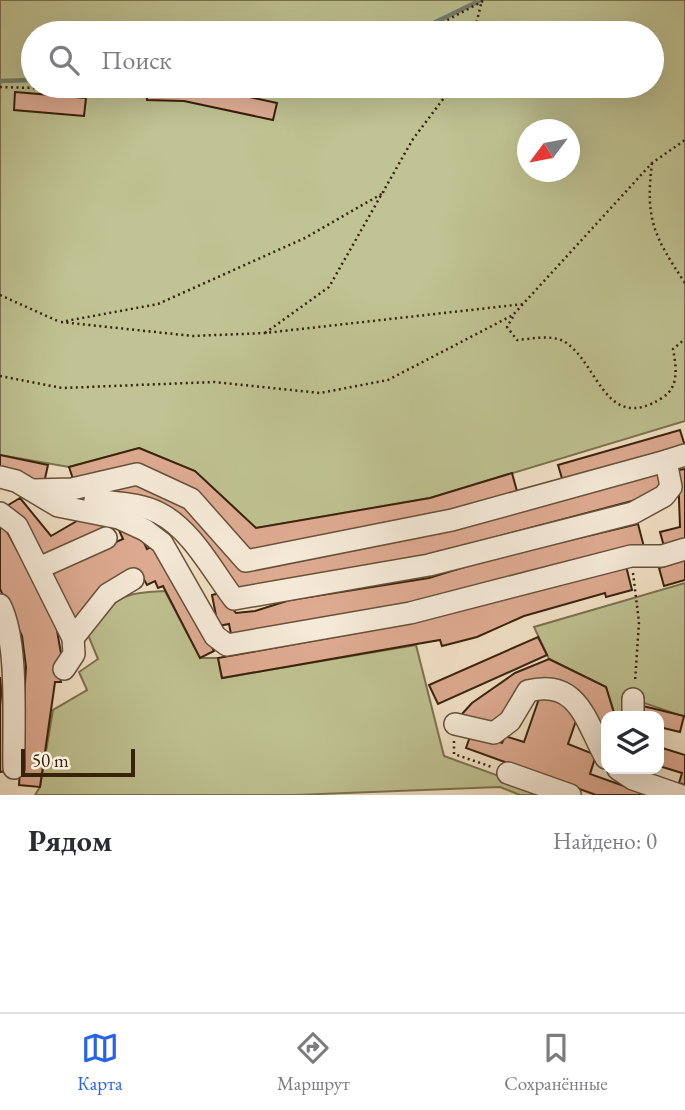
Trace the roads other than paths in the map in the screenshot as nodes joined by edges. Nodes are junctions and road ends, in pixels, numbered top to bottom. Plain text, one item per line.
1 (675, 458) edge
2 (0, 477) edge
3 (34, 490) junction
4 (0, 513) edge
5 (106, 538) dead end
6 (685, 549) edge
7 (39, 568) junction
8 (133, 579) dead end
9 (0, 605) edge
10 (73, 638) junction
11 (64, 669) dead end
12 (455, 724) road end
13 (601, 748) edge
14 (14, 768) dead end
15 (508, 773) road end
16 (632, 774) edge
17 (570, 795) edge
18 (679, 795) edge

1 - 3 lane
1 - 3 lane
2 - 3 lane
3 - 6 lane
4 - 7 lane
5 - 7 lane
7 - 10 lane
8 - 10 lane
9 - 14 lane
10 - 11 lane
12 - 13 lane
15 - 17 lane
16 - 18 lane

